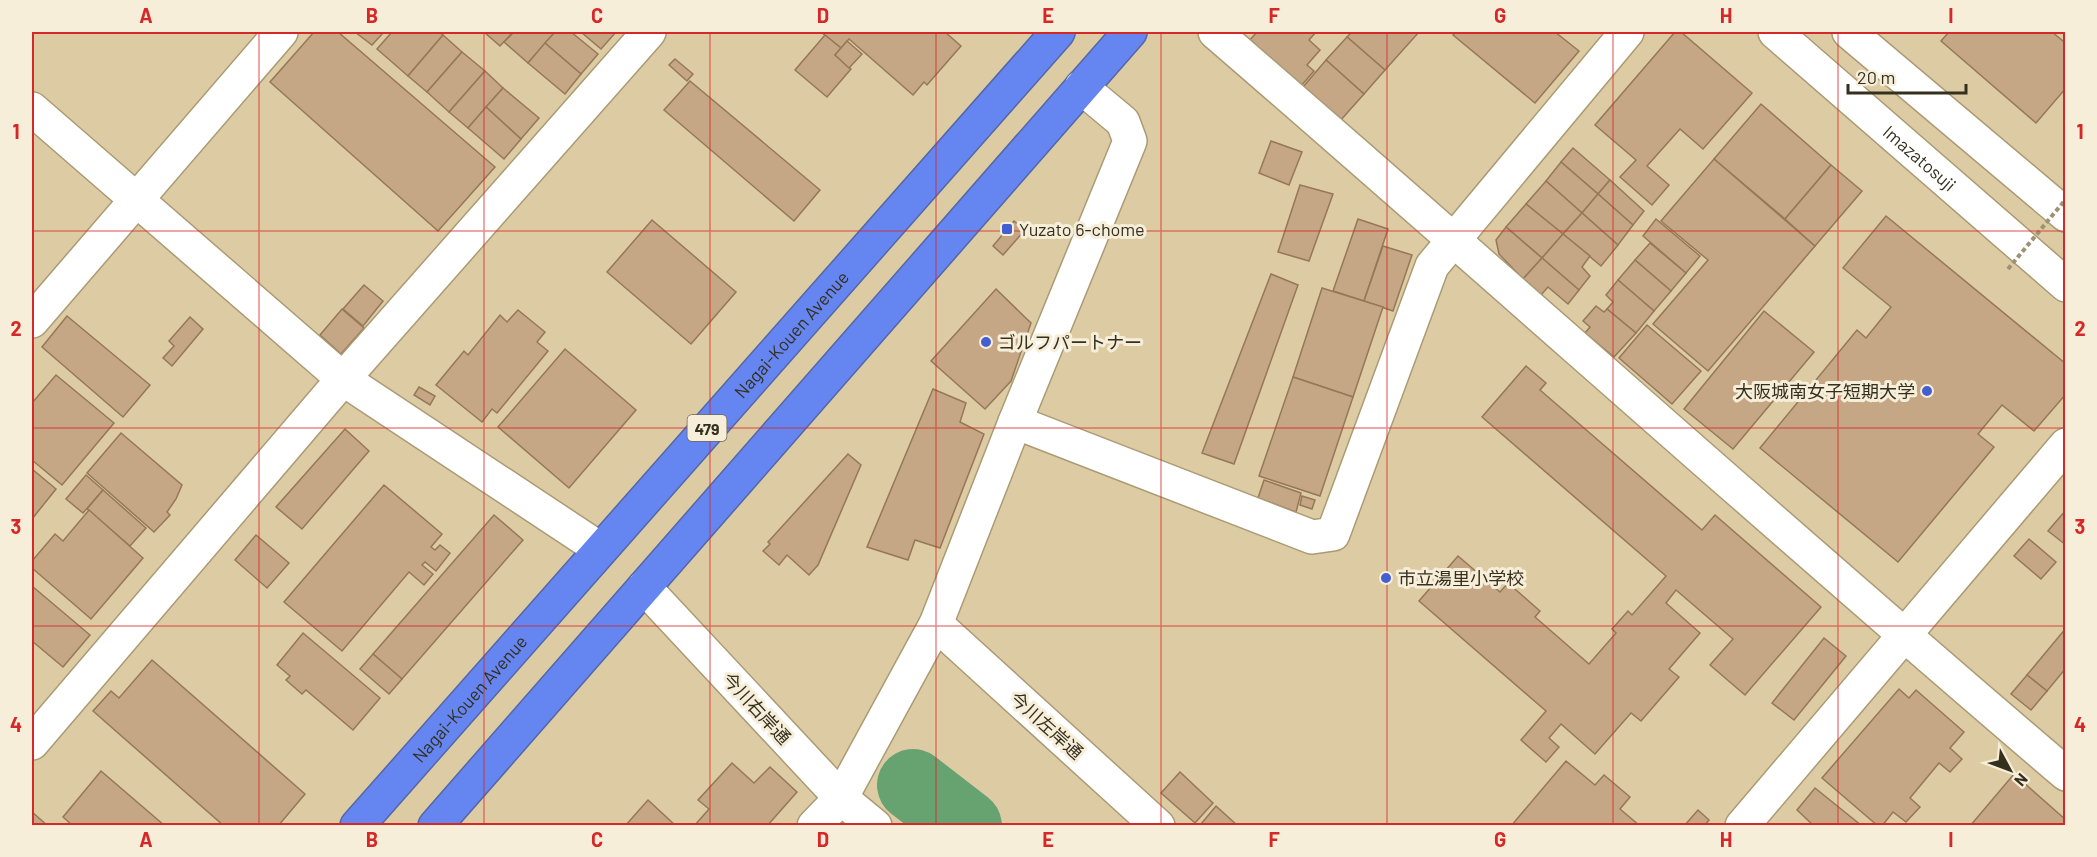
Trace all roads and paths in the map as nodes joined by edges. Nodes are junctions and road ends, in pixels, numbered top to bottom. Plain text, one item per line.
1 (281, 32) edge
2 (649, 32) edge
3 (1058, 32) edge
4 (1130, 32) edge
5 (1215, 32) edge
6 (1627, 32) edge
7 (1774, 32) edge
8 (1849, 32) edge
9 (1081, 87) junction
10 (32, 109) edge
11 (137, 199) junction
12 (2066, 199) edge
13 (2066, 215) edge
14 (1455, 239) junction
15 (2008, 270) dead end
16 (2066, 285) edge
17 (32, 321) edge
18 (344, 379) junction
19 (1015, 422) junction
20 (2066, 445) edge
21 (600, 549) junction
22 (644, 587) junction
23 (936, 624) junction
24 (1903, 635) junction
25 (32, 743) edge
26 (2066, 774) edge
27 (841, 798) junction
28 (357, 825) edge
29 (435, 825) edge
30 (814, 825) edge
31 (874, 825) edge
32 (1158, 825) edge
33 (1742, 825) edge

1 - 11 street
2 - 18 street
3 - 21 highway, Nagai-Kouen Avenue / 479
4 - 9 highway
5 - 14 street
6 - 14 street
7 - 16 street, Imazatosuji
8 - 13 street
9 - 19 street
9 - 22 highway
10 - 11 street
11 - 17 street
11 - 18 street
12 - 15 path, bridge
14 - 19 street
14 - 24 street
18 - 21 street
18 - 25 street
19 - 23 street
20 - 24 street
21 - 28 highway, Nagai-Kouen Avenue / 479
22 - 27 street, 今川右岸通
22 - 29 highway
23 - 27 street
23 - 32 street, 今川左岸通
24 - 26 street
24 - 33 street
27 - 30 street
27 - 31 street, 今川右岸通

